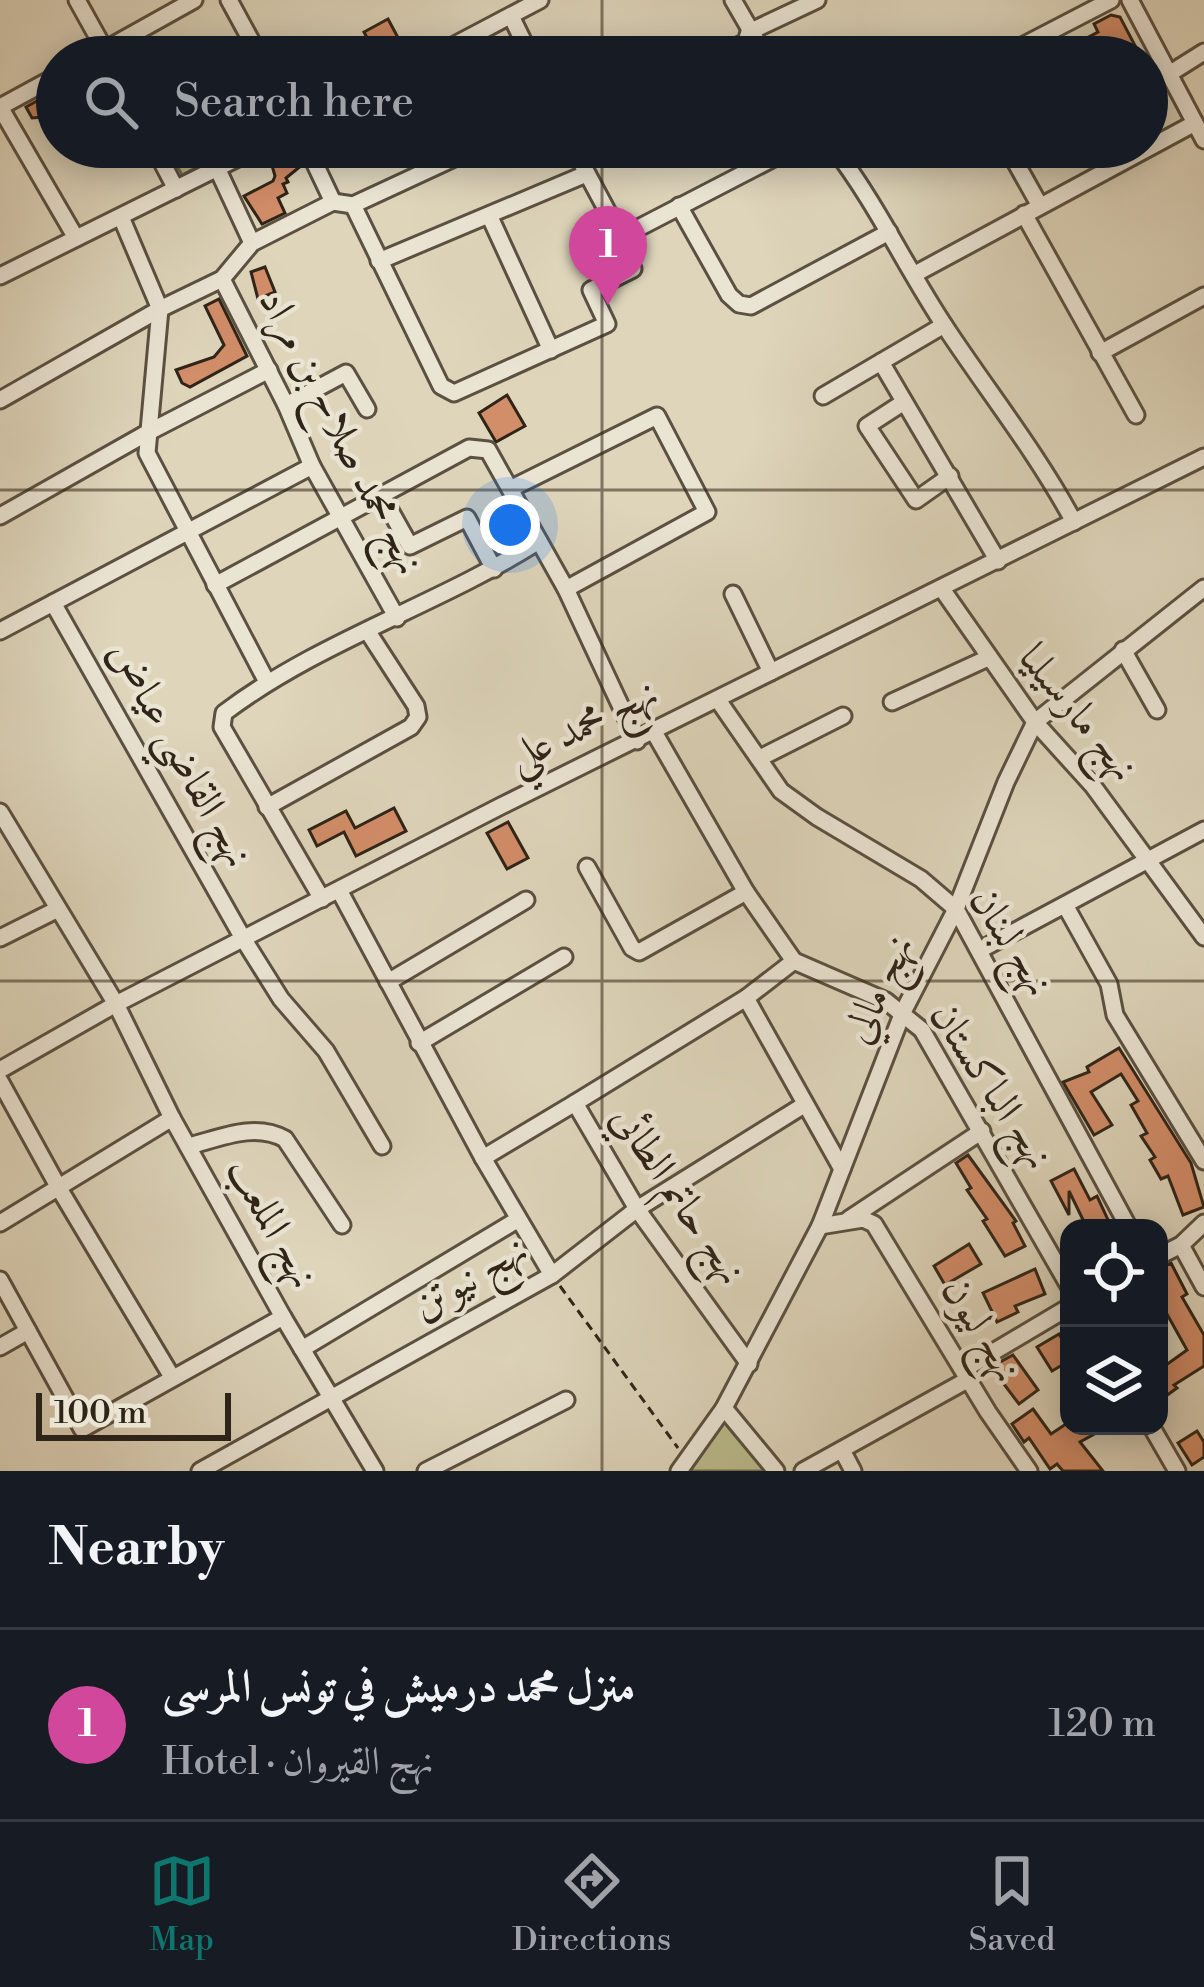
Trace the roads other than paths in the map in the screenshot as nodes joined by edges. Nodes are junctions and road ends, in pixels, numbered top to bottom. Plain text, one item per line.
1 (77, 0) edge
2 (194, 0) edge
3 (229, 0) edge
4 (540, 0) edge
5 (733, 0) edge
6 (817, 0) edge
7 (1111, 0) edge
8 (1130, 0) edge
9 (512, 16) junction
10 (749, 32) junction
11 (93, 36) edge
12 (134, 36) edge
13 (249, 36) edge
14 (473, 36) edge
15 (521, 36) edge
16 (748, 36) edge
17 (752, 36) edge
18 (1041, 36) edge
19 (1149, 36) edge
20 (1204, 52) edge
21 (1169, 74) joint
22 (36, 87) edge
23 (0, 107) edge
24 (1195, 123) junction
25 (1168, 137) edge
26 (1204, 140) edge
27 (165, 168) edge
28 (222, 168) edge
29 (317, 168) edge
30 (434, 168) edge
31 (584, 168) edge
32 (754, 168) edge
33 (849, 168) edge
34 (1015, 168) edge
35 (1111, 168) edge
36 (218, 170) junction
37 (586, 173) junction
38 (176, 189) junction
39 (334, 202) junction
40 (353, 206) junction
41 (679, 206) junction
42 (1032, 210) junction
43 (489, 215) junction
44 (121, 217) junction
45 (889, 232) junction
46 (621, 237) junction
47 (76, 238) junction
48 (252, 243) junction
49 (379, 261) junction
50 (1, 274) edge
51 (915, 274) junction
52 (222, 279) junction
53 (1204, 296) edge
54 (160, 309) junction
55 (944, 326) junction
56 (551, 350) junction
57 (1100, 353) junction
58 (881, 362) junction
59 (269, 370) junction
60 (824, 396) dead end
61 (0, 400) edge
62 (904, 402) junction
63 (286, 405) junction
64 (367, 410) dead end
65 (1136, 415) dead end
66 (147, 433) junction
67 (1204, 457) edge
68 (312, 466) junction
69 (950, 476) junction
70 (512, 488) junction
71 (382, 496) junction
72 (0, 516) edge
73 (342, 518) junction
74 (1074, 522) junction
75 (187, 532) junction
76 (539, 541) junction
77 (998, 561) junction
78 (494, 569) junction
79 (215, 585) junction
80 (1204, 588) edge
81 (566, 589) junction
82 (942, 589) junction
83 (733, 594) dead end
84 (53, 602) junction
85 (397, 618) junction
86 (0, 631) edge
87 (368, 632) junction
88 (1124, 650) junction
89 (988, 658) junction
90 (771, 672) junction
91 (267, 682) junction
92 (718, 700) junction
93 (892, 702) dead end
94 (1157, 710) dead end
95 (843, 716) dead end
96 (1035, 722) junction
97 (654, 732) junction
98 (637, 740) junction
99 (760, 758) junction
100 (266, 807) junction
101 (0, 812) edge
102 (1202, 836) edge
103 (1148, 859) junction
104 (587, 867) dead end
105 (339, 890) junction
106 (746, 892) junction
107 (322, 899) junction
108 (526, 900) dead end
109 (1066, 904) junction
110 (956, 909) junction
111 (56, 910) junction
112 (1204, 937) edge
113 (0, 938) edge
114 (244, 940) junction
115 (980, 950) junction
116 (564, 958) dead end
117 (794, 961) junction
118 (388, 982) junction
119 (746, 998) junction
120 (116, 1004) junction
121 (903, 1012) junction
122 (419, 1043) junction
123 (0, 1070) edge
124 (0, 1081) edge
125 (575, 1103) junction
126 (804, 1105) junction
127 (172, 1118) junction
128 (982, 1131) junction
129 (188, 1146) junction
130 (382, 1146) dead end
131 (482, 1158) junction
132 (1204, 1161) edge
133 (842, 1169) junction
134 (59, 1190) junction
135 (637, 1209) junction
136 (1124, 1219) edge
137 (517, 1220) junction
138 (849, 1220) junction
139 (0, 1223) edge
140 (1204, 1223) edge
141 (342, 1226) dead end
142 (820, 1226) junction
143 (1181, 1245) junction
144 (1168, 1252) edge
145 (1060, 1270) edge
146 (552, 1275) junction
147 (0, 1280) edge
148 (1204, 1287) edge
149 (1060, 1312) edge
150 (283, 1317) junction
151 (28, 1331) junction
152 (0, 1347) edge
153 (302, 1349) junction
154 (749, 1364) junction
155 (966, 1375) junction
156 (172, 1377) junction
157 (331, 1398) junction
158 (566, 1400) dead end
159 (724, 1408) junction
160 (1156, 1435) edge
161 (842, 1450) junction
162 (683, 1466) edge
163 (200, 1471) edge
164 (375, 1471) edge
165 (426, 1471) edge
166 (776, 1471) edge
167 (803, 1471) edge
168 (853, 1471) edge
169 (1029, 1471) edge
170 (1178, 1471) edge

1 - 11 street
2 - 12 street
3 - 13 street
4 - 9 street
5 - 10 street
6 - 10 street
7 - 18 street
8 - 19 street
9 - 14 street
9 - 15 street
10 - 16 street
10 - 17 street
20 - 21 street
21 - 24 street
22 - 23 street
23 - 47 street
24 - 25 street
24 - 26 street
27 - 38 street
28 - 36 street
29 - 39 street
30 - 40 street
31 - 37 street
32 - 41 street
33 - 45 street
34 - 42 street
35 - 42 street
36 - 38 street
36 - 48 street
37 - 43 street
37 - 46 street
38 - 44 street
39 - 40 street
39 - 48 street
40 - 49 street
41 - 45 street
41 - 46 street
42 - 51 street
42 - 57 street
43 - 49 street
43 - 56 street
44 - 47 street
44 - 54 street
45 - 51 street
46 - 56 street
47 - 50 street
48 - 52 street
49 - 56 street
51 - 55 street
52 - 54 street
52 - 59 street, نهج محمد صلاح بن مراد
53 - 57 street
54 - 61 street
54 - 66 street
55 - 58 street
55 - 74 street
57 - 65 street
58 - 60 street
58 - 62 street
59 - 63 street, نهج محمد صلاح بن مراد
59 - 66 street
62 - 69 street
62 - 69 street
63 - 64 street
63 - 68 street, نهج محمد صلاح بن مراد
66 - 72 street
66 - 75 street
67 - 74 street, نهج محمد علي
68 - 73 street, نهج محمد صلاح بن مراد
68 - 75 street
69 - 77 street
70 - 71 street
70 - 76 street
70 - 81 street
71 - 73 street
71 - 78 street
73 - 79 street
73 - 85 street, نهج محمد صلاح بن مراد
74 - 77 street, نهج محمد علي
75 - 79 street
75 - 84 street
76 - 78 street
76 - 81 street
77 - 82 street, نهج محمد علي
78 - 85 street
79 - 91 street
80 - 88 street, نهج مالي
81 - 98 street
82 - 89 street, نهج مارسيليا
82 - 90 street, نهج محمد علي
83 - 90 street
84 - 86 street
84 - 114 street, نهج القاضي عياض
85 - 87 street
87 - 91 street
87 - 100 street
88 - 94 street
88 - 96 street, نهج مالي
89 - 93 street
89 - 96 street, نهج مارسيليا
90 - 92 street, نهج محمد علي
91 - 100 street
92 - 97 street, نهج محمد علي
92 - 99 street, نهج لبنان
95 - 99 street
96 - 103 street, نهج مارسيليا
96 - 110 street, نهج مالي
97 - 98 street, نهج محمد علي
97 - 106 street
98 - 105 street, نهج محمد علي
99 - 110 street, نهج لبنان
100 - 107 street
101 - 111 street, نهج الملعب
102 - 103 street
103 - 109 street
103 - 112 street, نهج مارسيليا
104 - 106 street
105 - 107 street, نهج محمد علي
105 - 118 street
106 - 117 street
107 - 114 street, نهج محمد علي
108 - 118 street
109 - 115 street
109 - 132 street
110 - 115 street, نهج لبنان
110 - 121 street, نهج مالي
111 - 113 street
111 - 120 street, نهج الملعب
114 - 120 street, نهج محمد علي
114 - 130 street, نهج القاضي عياض
115 - 136 street, نهج لبنان
116 - 122 street
117 - 119 street, نهج حاتم الطائي
117 - 121 street, نهج الباكستان
118 - 122 street
119 - 125 street, نهج حاتم الطائي
119 - 126 street
120 - 123 street, نهج محمد علي
120 - 127 street, نهج الملعب
121 - 128 street, نهج الباكستان
121 - 133 street, نهج مالي
122 - 131 street
124 - 134 street
125 - 131 street
125 - 135 street, نهج حاتم الطائي
126 - 133 street
126 - 135 street, نهج نيوتن
127 - 129 street, نهج الملعب
127 - 134 street
128 - 138 street
128 - 145 street, نهج الباكستان
129 - 141 street
129 - 150 street, نهج الملعب
131 - 137 street
133 - 142 street, نهج مالي
134 - 139 street
134 - 156 street
135 - 146 street, نهج نيوتن
135 - 154 street, نهج حاتم الطائي
137 - 146 street
137 - 153 street
138 - 142 street
138 - 155 street, نهج ليون
140 - 143 street
142 - 154 street, نهج مالي
143 - 144 street
143 - 148 street
146 - 157 street, نهج نيوتن
147 - 151 street
149 - 155 street
150 - 153 street, نهج الملعب
150 - 156 street
151 - 152 street
151 - 156 street
153 - 157 street, نهج الملعب
154 - 159 street, نهج مالي
155 - 161 street
155 - 169 street, نهج ليون
157 - 163 street, نهج نيوتن
157 - 164 street, نهج الملعب
158 - 165 street
159 - 162 street, نهج مالي
159 - 166 street
160 - 170 street
161 - 167 street
161 - 168 street

